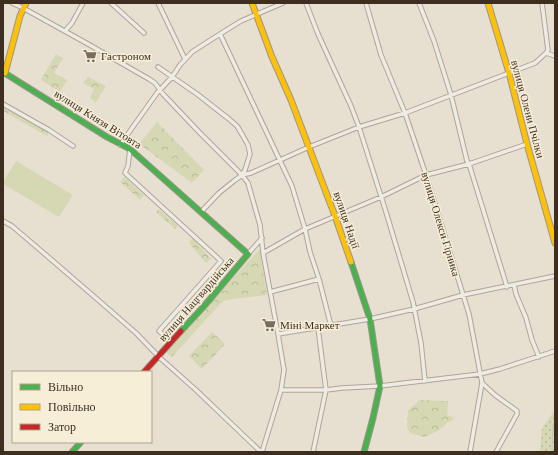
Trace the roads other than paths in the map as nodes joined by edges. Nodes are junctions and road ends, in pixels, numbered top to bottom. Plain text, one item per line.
1 (12, 3) edge
2 (83, 3) edge
3 (111, 3) edge
4 (158, 3) edge
5 (252, 3) edge
6 (283, 3) edge
7 (306, 3) edge
8 (366, 3) edge
9 (419, 3) edge
10 (488, 3) edge
11 (542, 3) edge
12 (24, 6) edge
13 (257, 15) junction
14 (66, 31) junction
15 (144, 33) dead end
16 (220, 34) junction
17 (546, 53) junction
18 (555, 56) edge
19 (185, 59) junction
20 (158, 67) dead end
21 (509, 73) junction
22 (4, 74) edge
23 (172, 77) junction
24 (160, 90) junction
25 (452, 95) junction
26 (3, 104) edge
27 (405, 113) junction
28 (359, 127) junction
29 (527, 144) junction
30 (120, 145) junction
31 (73, 146) dead end
32 (309, 147) junction
33 (130, 149) junction
34 (281, 161) junction
35 (469, 164) junction
36 (242, 175) junction
37 (426, 175) junction
38 (381, 197) junction
39 (201, 212) junction
40 (335, 216) junction
41 (3, 221) edge
42 (305, 229) junction
43 (262, 238) junction
44 (555, 243) edge
45 (262, 253) junction
46 (248, 254) junction
47 (555, 276) edge
48 (319, 279) junction
49 (514, 285) junction
50 (507, 287) junction
51 (270, 292) junction
52 (463, 296) junction
53 (414, 309) junction
54 (370, 319) junction
55 (331, 326) junction
56 (318, 328) junction
57 (278, 334) junction
58 (171, 342) junction
59 (555, 351) edge
60 (158, 357) junction
61 (539, 357) junction
62 (145, 371) edge
63 (480, 374) junction
64 (425, 381) junction
65 (482, 383) junction
66 (380, 386) junction
67 (281, 390) junction
68 (326, 390) junction
69 (80, 443) edge
70 (72, 452) edge
71 (262, 452) edge
72 (313, 452) edge
73 (364, 452) edge
74 (470, 452) edge
75 (496, 452) edge

1 - 12 street
2 - 14 street
3 - 15 street
4 - 19 street
5 - 13 street, вулиця Надії
6 - 13 street
7 - 28 street
8 - 27 street, вулиця Олекси Гірника
9 - 25 street
10 - 21 street, вулиця Олени Пчілки
11 - 17 street
12 - 14 street
12 - 22 street
13 - 16 street
13 - 32 street, вулиця Надії
14 - 24 street
16 - 19 street
16 - 34 street
17 - 18 street
17 - 21 street
19 - 23 street
20 - 23 street
21 - 25 street
21 - 29 street, вулиця Олени Пчілки
22 - 30 street, вулиця Князя Вітовта
23 - 24 street
23 - 36 street
24 - 30 street
24 - 36 street
25 - 27 street
25 - 35 street
26 - 31 street
27 - 28 street
27 - 37 street, вулиця Олекси Гірника
28 - 32 street
28 - 38 street
29 - 35 street
29 - 44 street, вулиця Олени Пчілки
30 - 33 street, вулиця Князя Вітовта
32 - 34 street
32 - 40 street, вулиця Надії
33 - 39 street, вулиця Князя Вітовта
33 - 58 street
34 - 36 street
34 - 42 street
35 - 37 street
35 - 50 street
36 - 39 street
36 - 43 street
37 - 38 street
37 - 52 street, вулиця Олекси Гірника
38 - 40 street
38 - 53 street
39 - 46 street, вулиця Князя Вітовта
40 - 42 street
40 - 54 street, вулиця Надії
41 - 60 street
42 - 45 street
42 - 48 street
43 - 45 street
43 - 46 street, вулиця Нацгвардійська
45 - 51 street
46 - 58 street, вулиця Нацгвардійська
47 - 49 street
48 - 51 street
48 - 55 street
49 - 50 street
49 - 61 street
50 - 52 street
51 - 57 street
52 - 53 street
52 - 63 street, вулиця Олекси Гірника
53 - 54 street
53 - 64 street
54 - 55 street
54 - 66 street, вулиця Надії
55 - 56 street
56 - 57 street
56 - 68 street
57 - 67 street
58 - 60 street, вулиця Нацгвардійська
59 - 61 street
60 - 62 street, вулиця Нацгвардійська
60 - 71 street
61 - 63 street
63 - 64 street
63 - 65 street, вулиця Олекси Гірника
64 - 66 street
65 - 74 street, вулиця Олекси Гірника
65 - 75 street
66 - 68 street
66 - 73 street, вулиця Надії
67 - 68 street
67 - 71 street
68 - 72 street
69 - 70 street

